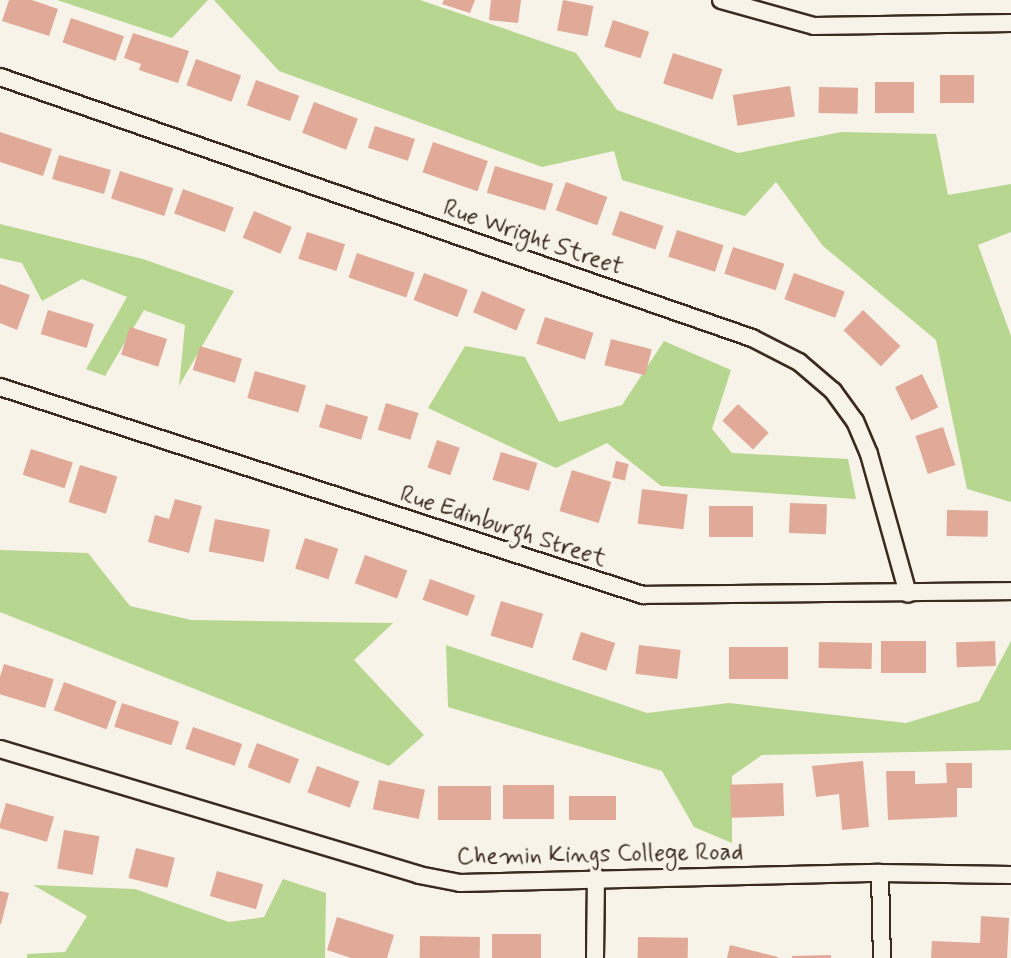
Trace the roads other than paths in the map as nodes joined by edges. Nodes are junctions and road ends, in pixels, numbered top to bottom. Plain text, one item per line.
1 (721, 0) edge
2 (1011, 23) edge
3 (0, 77) edge
4 (0, 387) edge
5 (1011, 592) edge
6 (908, 594) junction
7 (0, 749) edge
8 (880, 873) junction
9 (1011, 875) edge
10 (596, 877) junction
11 (596, 958) edge
12 (882, 958) edge

1 - 2 street
3 - 6 street, Rue Wright Street
4 - 6 street, Rue Edinburgh Street
5 - 6 street, Rue Edinburgh Street
7 - 10 street, Chemin Kings College Road
8 - 9 street, Chemin Kings College Road
8 - 10 street, Chemin Kings College Road
8 - 12 street
10 - 11 street

